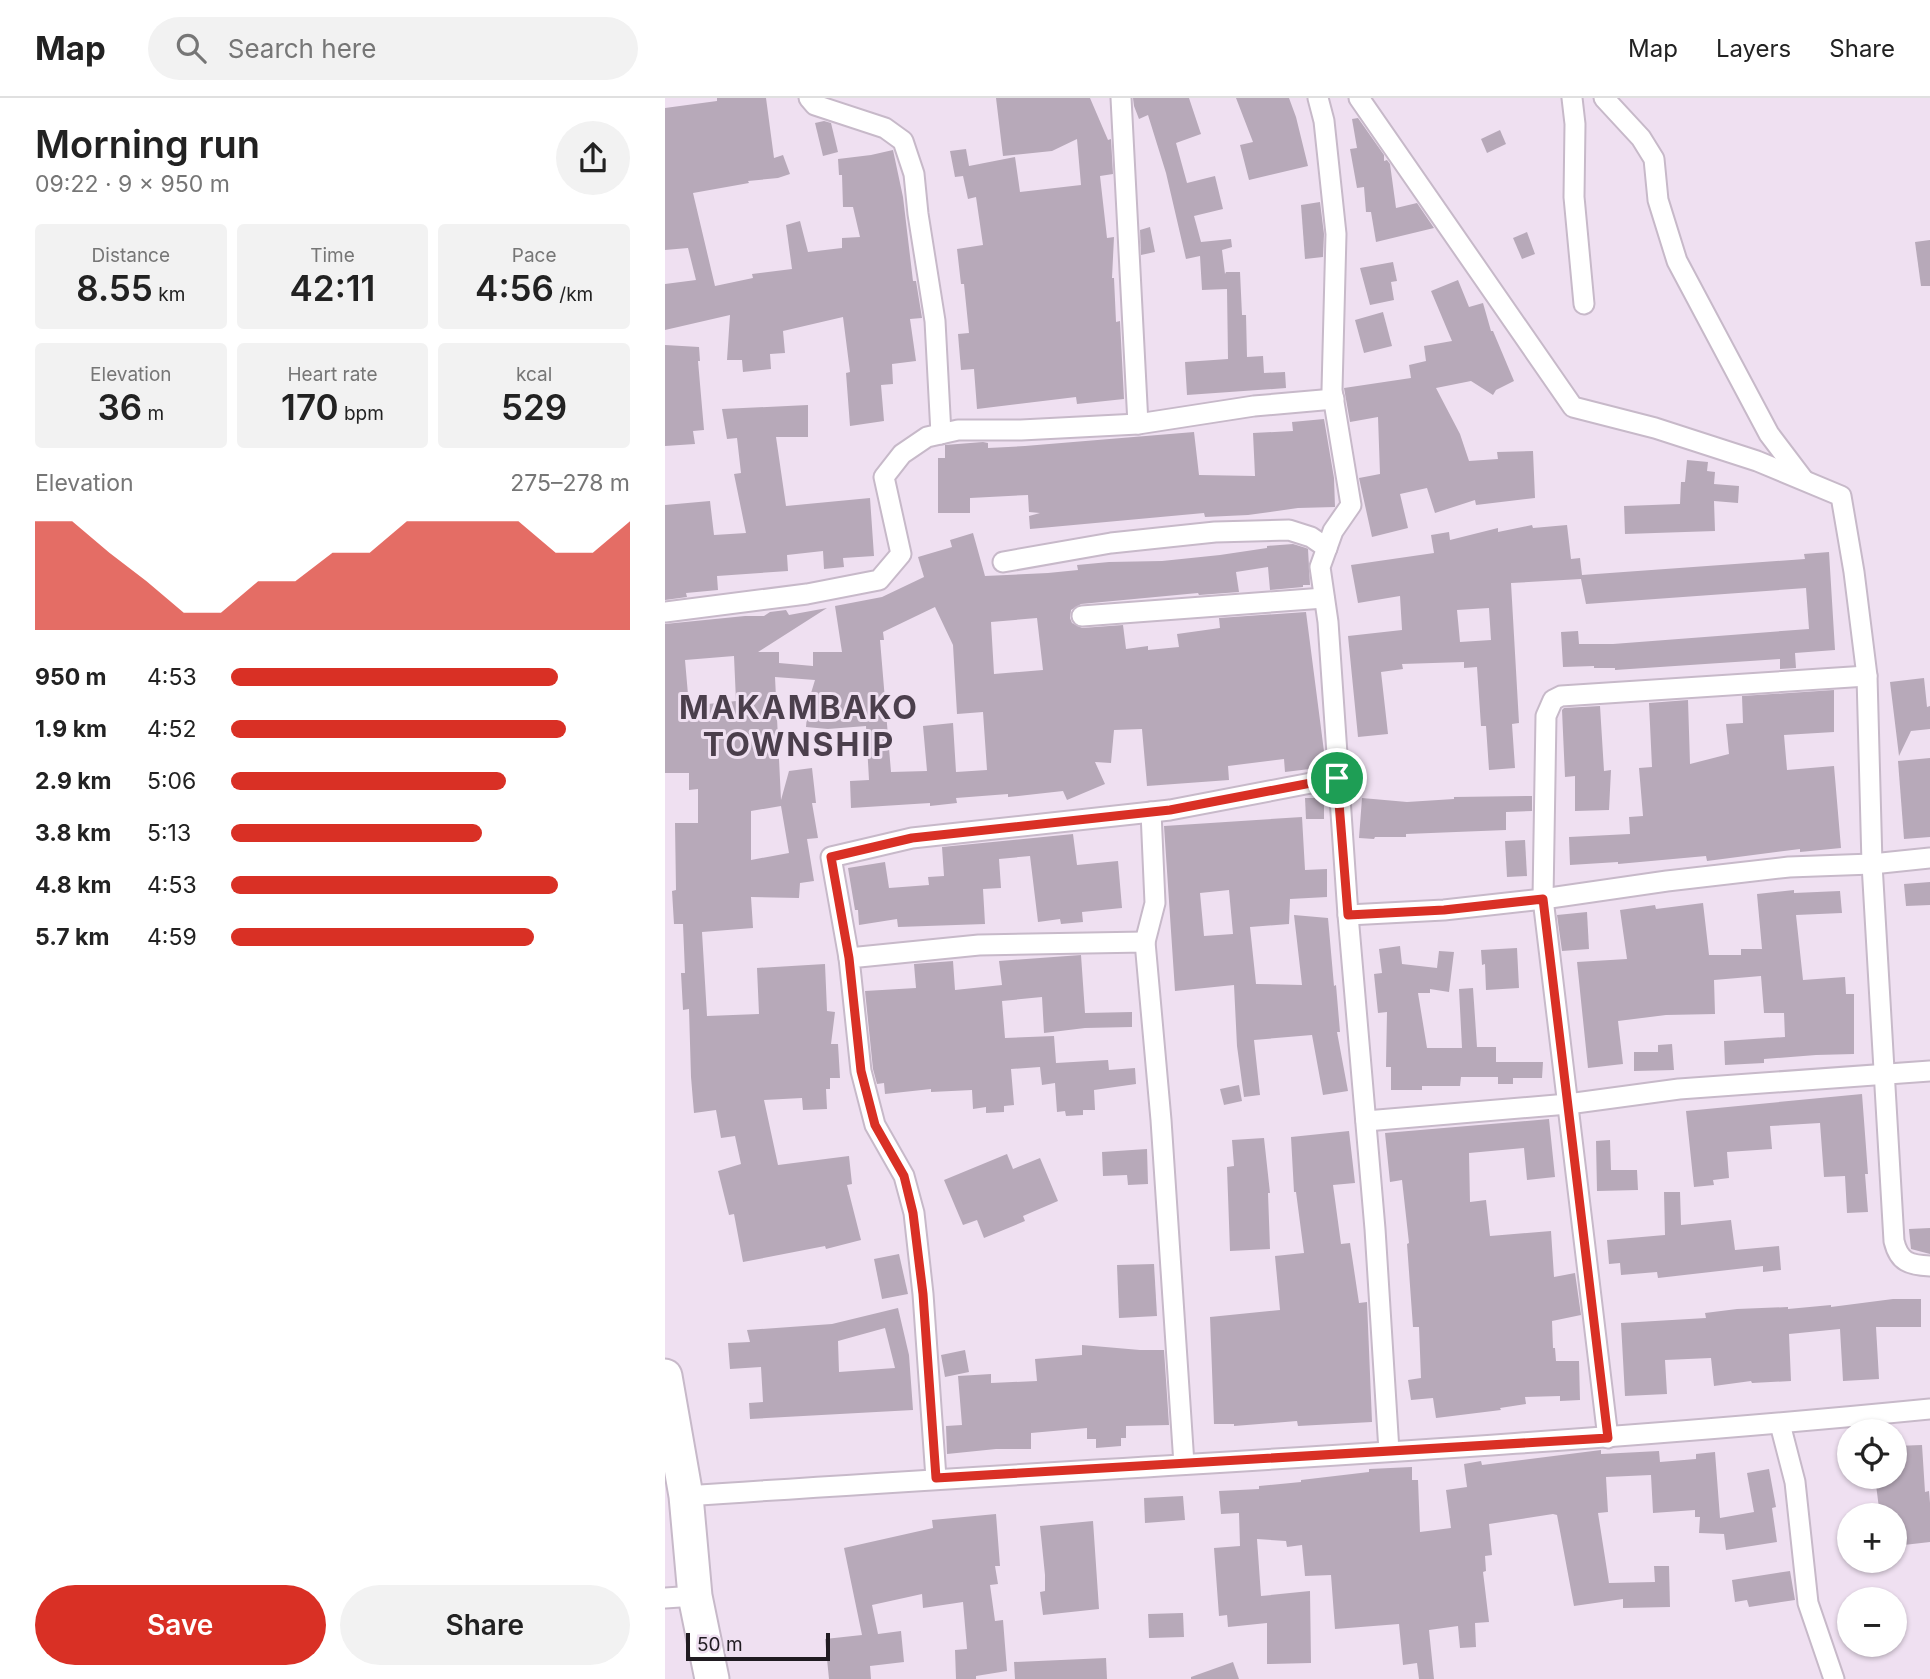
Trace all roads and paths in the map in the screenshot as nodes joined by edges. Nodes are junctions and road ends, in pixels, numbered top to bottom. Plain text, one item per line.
1 (809, 98) edge
2 (1121, 98) edge
3 (1318, 98) edge
4 (1359, 98) edge
5 (1572, 98) edge
6 (1604, 98) edge
7 (1584, 304) dead end
8 (1334, 399) junction
9 (1138, 424) junction
10 (941, 434) junction
11 (1804, 480) junction
12 (1327, 548) junction
13 (1003, 562) dead end
14 (1324, 598) junction
15 (665, 612) edge
16 (1082, 616) dead end
17 (1867, 676) junction
18 (1337, 778) junction
19 (1151, 812) junction
20 (1930, 858) edge
21 (1872, 864) junction
22 (1543, 899) junction
23 (1348, 915) junction
24 (1146, 942) junction
25 (849, 958) junction
26 (1930, 1072) edge
27 (1883, 1076) junction
28 (1568, 1104) junction
29 (1366, 1121) junction
30 (1930, 1266) edge
31 (665, 1376) edge
32 (1930, 1409) edge
33 (1780, 1424) junction
34 (1608, 1438) junction
35 (1389, 1451) junction
36 (1184, 1464) junction
37 (936, 1478) junction
38 (686, 1496) junction
39 (680, 1597) edge
40 (712, 1679) edge
41 (1834, 1679) edge

1 - 10 street
2 - 9 street
3 - 8 street
4 - 11 street
5 - 7 street
6 - 11 street
8 - 9 street
8 - 12 street
9 - 10 street
10 - 15 street
11 - 17 street
12 - 13 street
12 - 14 street
14 - 16 street
14 - 18 street
17 - 21 street
17 - 22 street
18 - 19 street
18 - 23 street
19 - 24 street
19 - 25 street
20 - 21 street
21 - 22 street
21 - 27 street
22 - 23 street
22 - 28 street
23 - 29 street
24 - 25 street
24 - 36 street
25 - 37 street
26 - 27 street
27 - 28 street
27 - 30 street
28 - 29 street
28 - 34 street
29 - 35 street
31 - 38 highway
32 - 33 street
33 - 34 street
33 - 41 street
34 - 35 street
35 - 36 street
36 - 37 street
37 - 38 street
38 - 39 highway
39 - 40 highway

